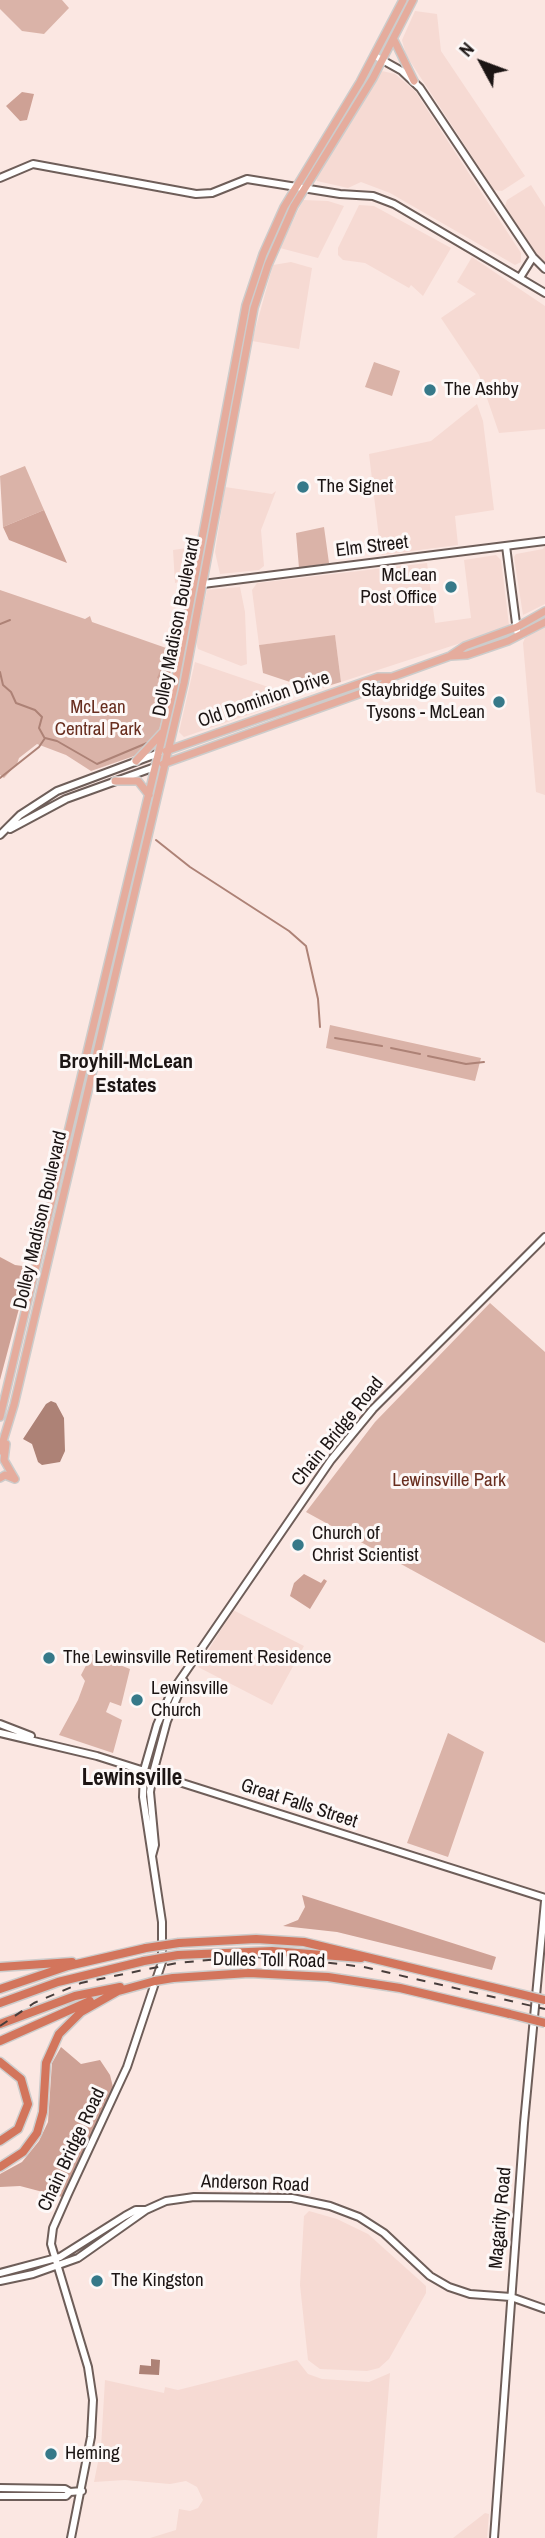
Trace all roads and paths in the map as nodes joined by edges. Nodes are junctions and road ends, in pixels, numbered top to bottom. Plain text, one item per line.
1 (403, 0) edge
2 (413, 0) edge
3 (394, 40) junction
4 (374, 55) junction
5 (383, 60) junction
6 (414, 81) junction
7 (0, 178) edge
8 (295, 187) junction
9 (304, 188) junction
10 (533, 257) junction
11 (545, 269) edge
12 (521, 276) junction
13 (545, 293) edge
14 (545, 541) edge
15 (506, 546) junction
16 (203, 584) junction
17 (545, 611) edge
18 (545, 622) edge
19 (517, 626) junction
20 (517, 637) junction
21 (186, 651) junction
22 (450, 656) junction
23 (392, 677) junction
24 (173, 729) junction
25 (164, 730) junction
26 (186, 744) junction
27 (169, 750) junction
28 (159, 753) junction
29 (136, 761) junction
30 (165, 764) junction
31 (156, 767) junction
32 (115, 781) junction
33 (149, 795) junction
34 (0, 835) edge
35 (545, 1237) edge
36 (10, 1416) junction
37 (0, 1417) edge
38 (0, 1451) edge
39 (0, 1478) edge
40 (187, 1672) junction
41 (0, 1724) edge
42 (0, 1733) edge
43 (43, 1741) junction
44 (144, 1770) junction
45 (153, 1773) junction
46 (152, 1858) junction
47 (545, 1899) edge
48 (106, 1956) junction
49 (0, 1966) edge
50 (408, 1966) junction
51 (137, 1985) junction
52 (0, 1989) edge
53 (118, 1991) junction
54 (545, 2000) edge
55 (0, 2003) edge
56 (545, 2023) edge
57 (0, 2024) edge
58 (0, 2041) edge
59 (0, 2062) edge
60 (0, 2141) edge
61 (0, 2167) edge
62 (54, 2263) junction
63 (0, 2273) edge
64 (0, 2281) edge
65 (511, 2297) junction
66 (545, 2309) edge
67 (0, 2488) edge
68 (82, 2491) junction
69 (70, 2492) junction
70 (0, 2496) edge
71 (71, 2538) edge
72 (494, 2538) edge

1 - 4 main road, Dolley Madison Boulevard
2 - 3 main road, Dolley Madison Boulevard
3 - 5 main road, Dolley Madison Boulevard
3 - 6 main road
4 - 5 street
4 - 8 main road, Dolley Madison Boulevard
5 - 6 street
5 - 9 main road, Dolley Madison Boulevard
6 - 10 street
7 - 8 street
8 - 9 street
8 - 21 main road, Dolley Madison Boulevard
9 - 12 street
9 - 16 main road, Dolley Madison Boulevard
10 - 11 street
10 - 12 street
12 - 13 street
14 - 15 street, Elm Street
15 - 16 street, Elm Street
15 - 19 street
16 - 21 main road, Dolley Madison Boulevard
17 - 19 main road, Old Dominion Drive
18 - 20 main road, Old Dominion Drive
19 - 20 street
19 - 22 main road, Old Dominion Drive
20 - 22 main road, Old Dominion Drive
21 - 24 main road, Dolley Madison Boulevard
21 - 25 main road, Dolley Madison Boulevard
22 - 23 main road, Old Dominion Drive
23 - 26 main road, Old Dominion Drive
23 - 30 main road, Old Dominion Drive
24 - 26 main road
24 - 27 main road, Dolley Madison Boulevard
25 - 28 main road, Dolley Madison Boulevard
25 - 29 main road
26 - 27 main road, Old Dominion Drive
27 - 28 main road, Old Dominion Drive
27 - 30 main road, Dolley Madison Boulevard
28 - 29 street, Old Dominion Drive
28 - 31 main road, Dolley Madison Boulevard
29 - 34 street, Old Dominion Drive
30 - 31 main road, Old Dominion Drive
30 - 36 main road, Dolley Madison Boulevard
31 - 32 street, Old Dominion Drive
31 - 33 main road, Dolley Madison Boulevard
32 - 33 main road
32 - 34 street, Old Dominion Drive
33 - 37 main road, Dolley Madison Boulevard
35 - 40 street, Chain Bridge Road
36 - 38 main road, Dolley Madison Boulevard
36 - 39 main road
40 - 44 street, Chain Bridge Road
40 - 45 street, Chain Bridge Road
41 - 43 street, Great Falls Street
42 - 43 street, Great Falls Street
43 - 44 street, Great Falls Street
44 - 45 street, Great Falls Street
44 - 46 street, Chain Bridge Road
45 - 46 street, Chain Bridge Road
45 - 47 street, Great Falls Street
46 - 62 street, Chain Bridge Road
47 - 65 street, Magarity Road
48 - 49 highway
48 - 50 highway, Dulles Toll Road, bridge
48 - 52 highway, Dulles Toll Road
50 - 54 highway, Dulles Toll Road, bridge
50 - 55 highway, bridge
51 - 53 highway
51 - 56 highway, Dulles Toll Road, bridge
51 - 57 highway
53 - 58 highway
53 - 61 highway
59 - 60 highway
62 - 63 street, Anderson Road
62 - 64 street, Anderson Road
62 - 65 street, Anderson Road
62 - 68 street, Chain Bridge Road
65 - 66 street, Anderson Road
65 - 72 street, Magarity Road
67 - 69 street
68 - 69 street
68 - 71 street, Chain Bridge Road
69 - 70 street

